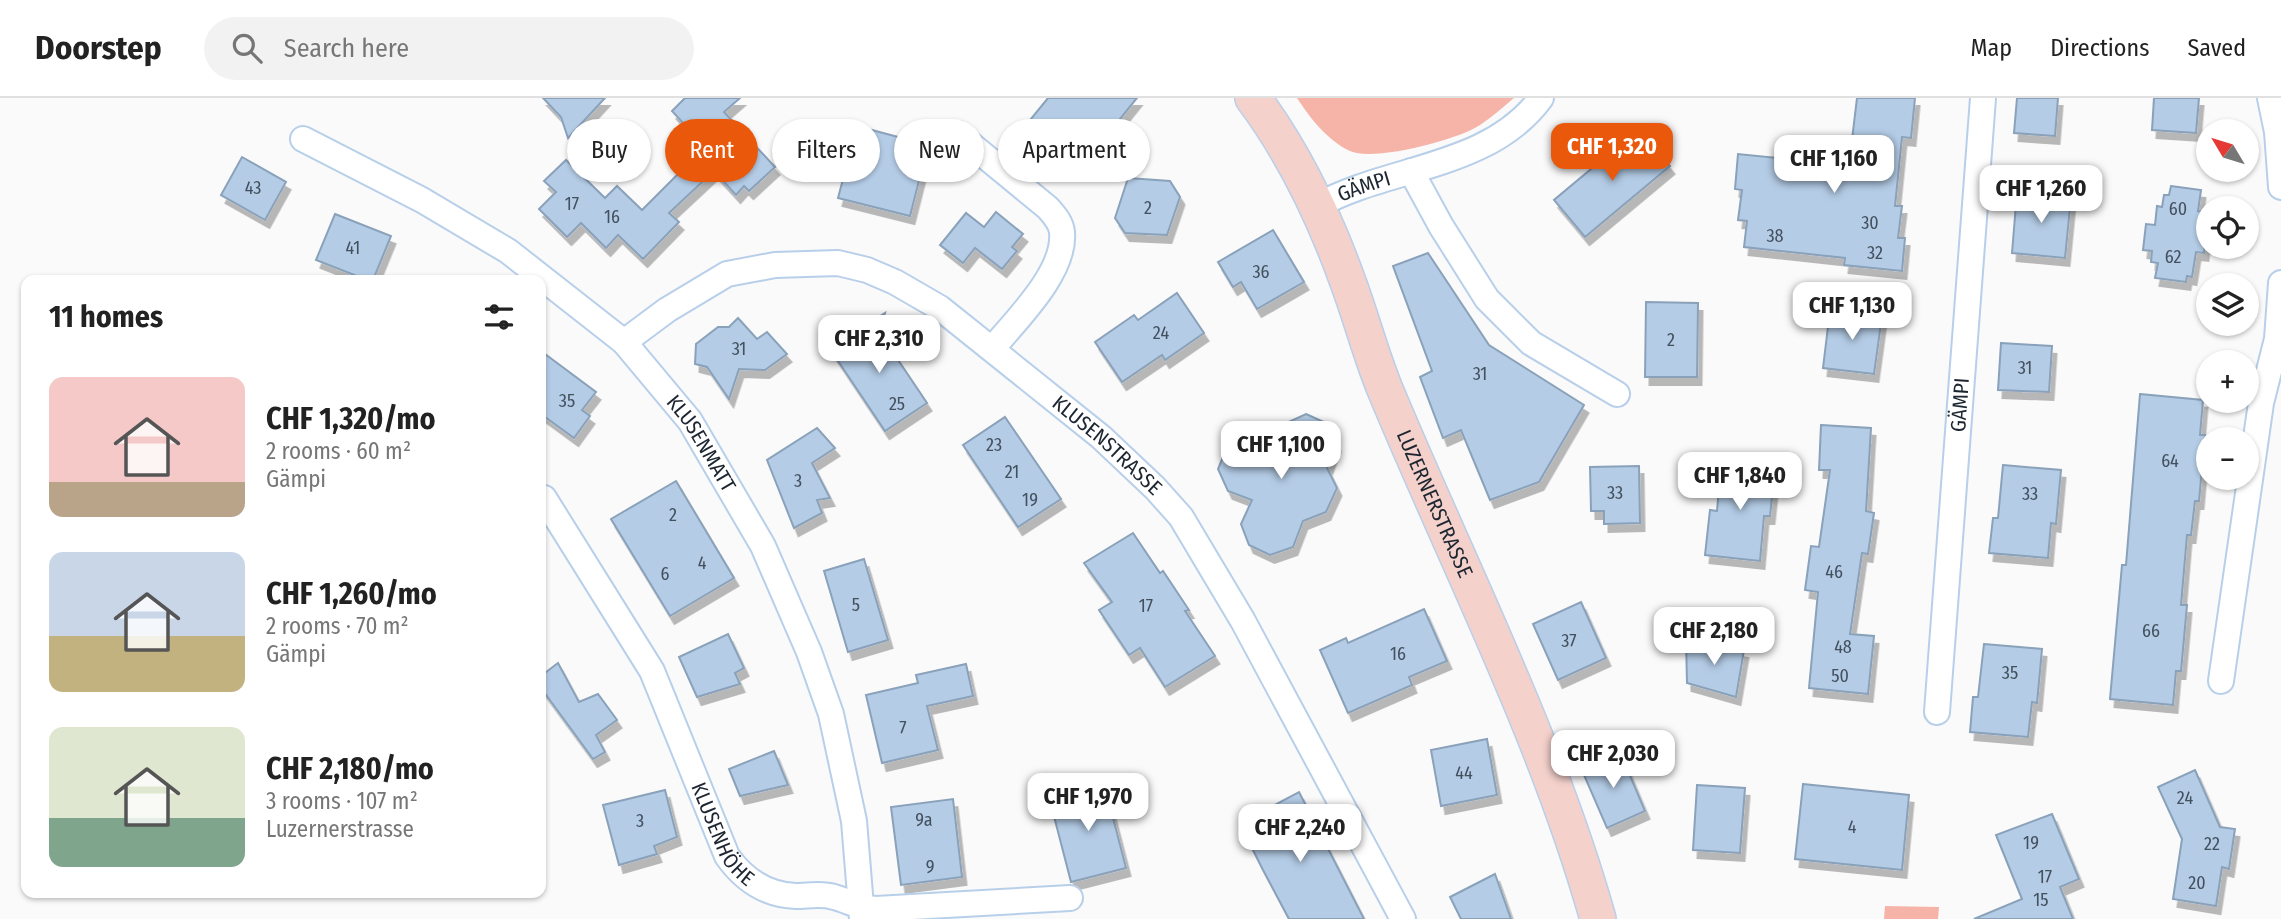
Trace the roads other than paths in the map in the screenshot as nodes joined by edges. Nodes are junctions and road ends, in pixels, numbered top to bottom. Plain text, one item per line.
1 (1254, 98) edge
2 (1541, 98) edge
3 (1983, 98) edge
4 (2270, 98) edge
5 (303, 139) dead end
6 (984, 155) edge
7 (1411, 171) junction
8 (2281, 187) edge
9 (1317, 206) junction
10 (539, 275) edge
11 (546, 281) edge
12 (2281, 283) edge
13 (624, 342) junction
14 (992, 349) junction
15 (1617, 394) dead end
16 (546, 501) edge
17 (2221, 681) dead end
18 (1937, 712) dead end
19 (1070, 898) dead end
20 (861, 914) edge
21 (1403, 919) edge
22 (1598, 919) edge

1 - 9 main road, LUZERNERSTRASSE
2 - 7 street, GÄMPI
3 - 18 street, GÄMPI
4 - 8 street
5 - 10 street, KLUSENMATT
6 - 14 street
7 - 9 street, GÄMPI
7 - 15 street, GÄMPI
9 - 22 main road, LUZERNERSTRASSE
11 - 13 street, KLUSENMATT
12 - 17 street
13 - 14 street, KLUSENSTRASSE
13 - 20 street, KLUSENMATT
14 - 21 street, KLUSENSTRASSE
16 - 20 street, KLUSENHÖHE
19 - 20 street, KLUSENHÖHE

